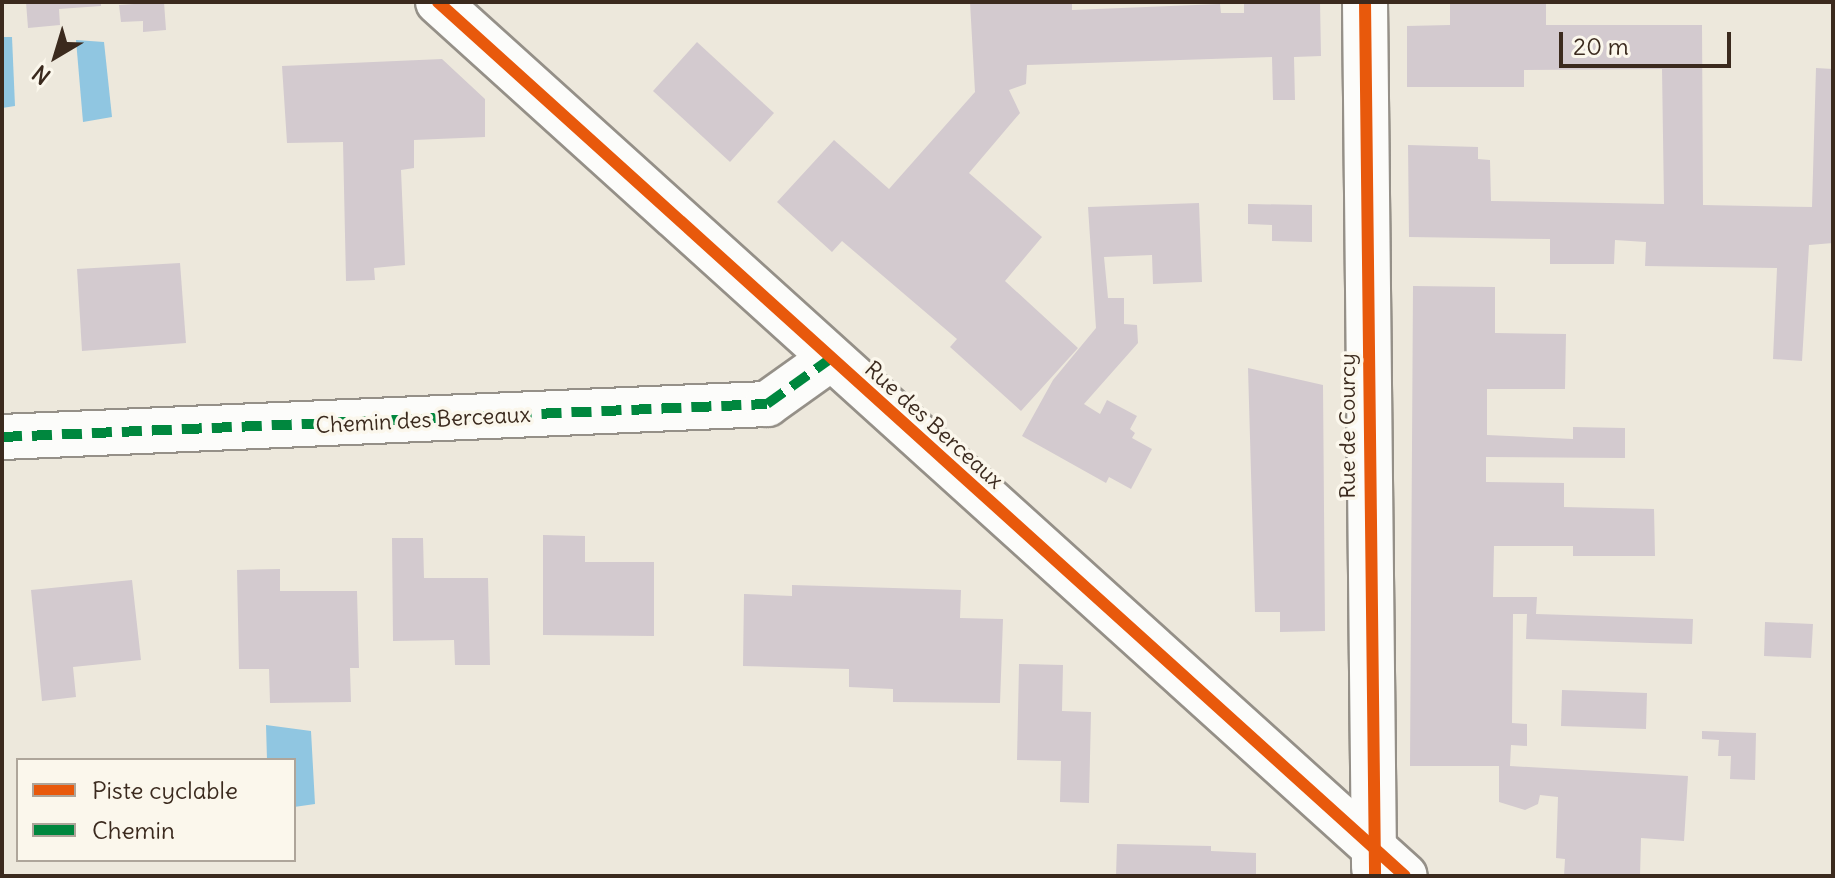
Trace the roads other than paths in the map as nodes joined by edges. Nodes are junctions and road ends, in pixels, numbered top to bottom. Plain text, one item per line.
1 (438, 2) edge
2 (1365, 2) edge
3 (830, 359) junction
4 (2, 437) edge
5 (1385, 867) edge

1 - 3 street, Rue des Berceaux
2 - 5 street, Rue de Courcy
3 - 4 street, Chemin des Berceaux
3 - 5 street, Rue des Berceaux

